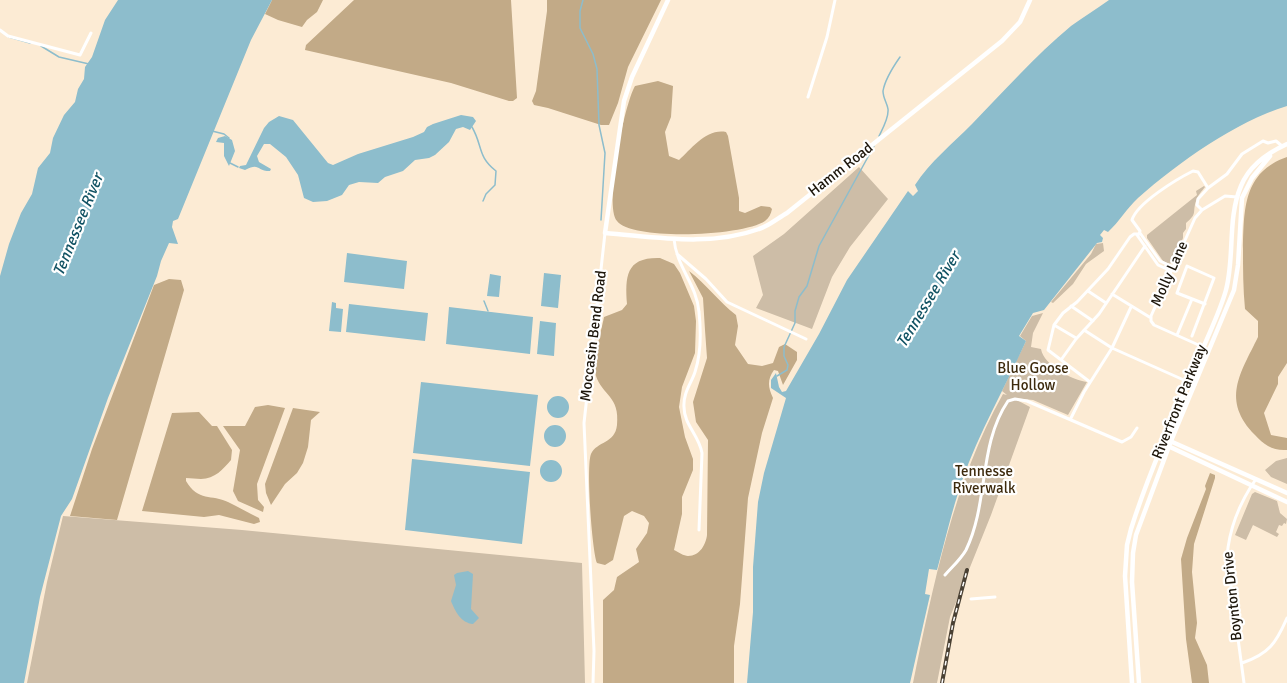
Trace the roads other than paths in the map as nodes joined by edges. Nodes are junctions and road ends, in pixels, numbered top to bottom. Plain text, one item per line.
1 (668, 0) edge
2 (835, 0) edge
3 (1030, 0) edge
4 (0, 30) edge
5 (91, 33) dead end
6 (808, 97) dead end
7 (1282, 146) joint
8 (1208, 188) junction
9 (1239, 198) junction
10 (1202, 210) junction
11 (1139, 232) junction
12 (605, 233) junction
13 (674, 239) junction
14 (1145, 246) junction
15 (676, 253) junction
16 (1172, 269) junction
17 (1088, 291) junction
18 (1112, 294) junction
19 (1192, 299) junction
20 (1106, 303) junction
21 (1205, 304) junction
22 (1071, 306) junction
23 (1131, 307) junction
24 (1151, 318) junction
25 (1093, 321) junction
26 (1054, 326) junction
27 (1084, 330) junction
28 (1176, 335) junction
29 (1192, 336) dead end
30 (1077, 338) junction
31 (806, 339) dead end
32 (1203, 347) junction
33 (1112, 348) junction
34 (1209, 350) junction
35 (1061, 360) junction
36 (1090, 382) junction
37 (1188, 382) junction
38 (1194, 385) junction
39 (1071, 418) junction
40 (1137, 428) dead end
41 (1164, 440) junction
42 (1171, 441) junction
43 (1169, 447) junction
44 (1256, 479) junction
45 (1252, 485) junction
46 (1287, 493) edge
47 (1287, 502) edge
48 (699, 531) dead end
49 (1132, 537) junction
50 (945, 575) dead end
51 (995, 597) dead end
52 (971, 599) dead end
53 (1287, 618) edge
54 (1241, 663) junction
55 (593, 683) edge
56 (1132, 683) edge
57 (1139, 683) edge
58 (1244, 683) edge

1 - 12 main road, Moccasin Bend Road
2 - 6 street
3 - 13 main road, Hamm Road
4 - 5 street
7 - 8 street
7 - 9 main road, Riverfront Parkway
8 - 10 street, Molly Lane
8 - 11 street
9 - 10 street
9 - 32 main road, Riverfront Parkway
9 - 34 main road, Riverfront Parkway
10 - 16 street, Molly Lane
11 - 14 street
11 - 16 street
11 - 17 street
12 - 13 main road, Hamm Road
12 - 55 street, Moccasin Bend Road
13 - 15 street
14 - 16 street
14 - 18 street
15 - 31 street
15 - 48 street
16 - 24 street, Molly Lane
17 - 20 street
17 - 22 street
18 - 20 street
18 - 23 street
19 - 21 street
19 - 21 street
19 - 28 street
20 - 25 street
21 - 29 street
22 - 25 street
22 - 26 street
23 - 24 street
23 - 33 street
24 - 28 street, Molly Lane
25 - 27 street
26 - 30 street
26 - 35 street
27 - 30 street
27 - 33 street
28 - 32 street, Molly Lane
30 - 35 street
32 - 34 street, Molly Lane
32 - 37 main road, Riverfront Parkway
33 - 36 street
33 - 37 street
34 - 38 main road, Riverfront Parkway
35 - 36 street
36 - 39 street
37 - 38 street
37 - 41 main road, Riverfront Parkway
38 - 42 main road, Riverfront Parkway
39 - 40 street
39 - 50 street
41 - 42 main road
41 - 43 main road
41 - 49 main road, Riverfront Parkway
42 - 43 main road, Riverfront Parkway
42 - 44 main road
43 - 45 main road
43 - 49 main road, Riverfront Parkway
44 - 45 street, Boynton Drive
44 - 46 main road
45 - 47 main road
45 - 54 street, Boynton Drive
49 - 56 main road, Riverfront Parkway
49 - 57 main road, Riverfront Parkway
51 - 52 street
53 - 54 street
54 - 58 street, Boynton Drive

